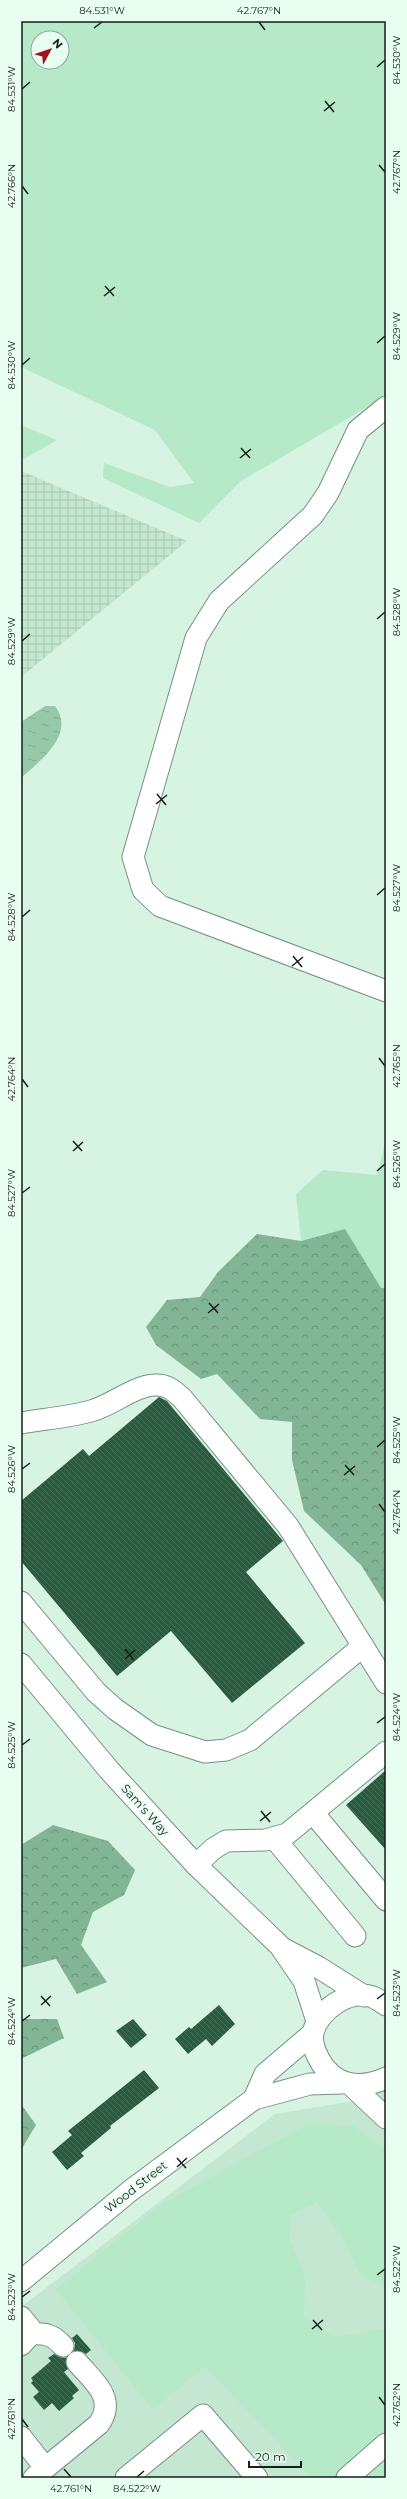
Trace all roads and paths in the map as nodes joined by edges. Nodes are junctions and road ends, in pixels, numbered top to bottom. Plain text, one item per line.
1 (386, 407) edge
2 (386, 991) edge
3 (21, 1422) edge
4 (21, 1602) edge
5 (363, 1646) junction
6 (21, 1664) edge
7 (386, 1683) edge
8 (386, 1752) edge
9 (314, 1814) junction
10 (275, 1839) junction
11 (196, 1865) junction
12 (386, 1900) edge
13 (355, 1936) dead end
14 (280, 1946) junction
15 (377, 1997) edge
16 (315, 2027) junction
17 (386, 2078) edge
18 (347, 2084) junction
19 (254, 2099) junction
20 (386, 2118) edge
21 (21, 2281) edge
22 (24, 2332) edge
23 (63, 2346) dead end
24 (77, 2362) dead end
25 (21, 2437) edge
26 (386, 2444) edge
27 (38, 2474) edge
28 (126, 2478) edge
29 (257, 2478) edge
30 (347, 2478) edge

1 - 2 street
3 - 5 street
4 - 5 street
5 - 7 street
6 - 11 street, Sam's Way
8 - 9 street
9 - 10 street
9 - 12 street
10 - 11 street
10 - 13 street
11 - 14 street, Sam's Way
14 - 15 street, Sam's Way
14 - 16 street, Sam's Way
15 - 16 street, Wood Street
16 - 18 street, Sam's Way
16 - 19 street, Wood Street
17 - 18 street, Wood Street
18 - 19 street, Wood Street
18 - 20 street
19 - 21 street, Wood Street
22 - 23 street
24 - 27 street
25 - 27 street
26 - 30 street
28 - 29 street

